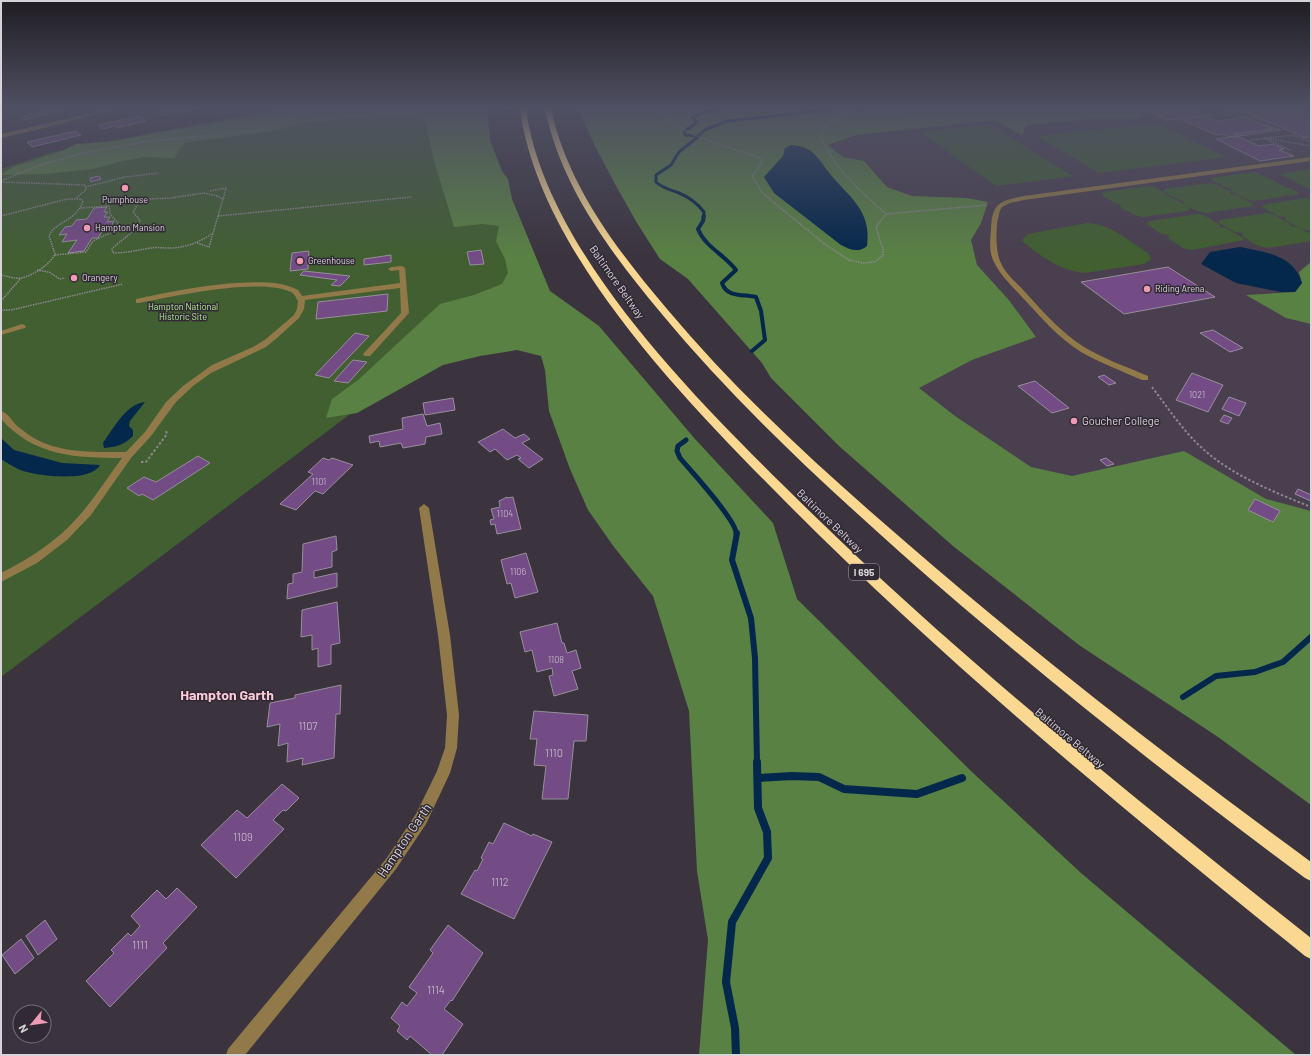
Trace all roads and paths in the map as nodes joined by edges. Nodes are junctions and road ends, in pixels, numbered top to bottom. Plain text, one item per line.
1 (66, 158) edge
2 (534, 158) edge
3 (563, 158) edge
4 (760, 158) edge
5 (834, 158) edge
6 (1311, 159) edge
7 (159, 173) dead end
8 (1, 182) edge
9 (85, 188) junction
10 (208, 192) junction
11 (411, 197) dead end
12 (76, 198) junction
13 (223, 199) junction
14 (997, 207) junction
15 (81, 208) junction
16 (886, 214) junction
17 (1, 216) edge
18 (218, 216) junction
19 (139, 225) junction
20 (117, 227) junction
21 (214, 232) junction
22 (197, 243) junction
23 (55, 255) junction
24 (391, 269) dead end
25 (37, 270) junction
26 (1, 275) edge
27 (21, 278) junction
28 (65, 278) dead end
29 (123, 284) dead end
30 (404, 285) junction
31 (302, 298) junction
32 (1, 301) edge
33 (138, 301) dead end
34 (1, 310) edge
35 (22, 326) dead end
36 (1, 334) edge
37 (367, 354) dead end
38 (1145, 378) joint
39 (1, 414) edge
40 (165, 429) dead end
41 (126, 459) junction
42 (1311, 506) edge
43 (424, 508) dead end
44 (1, 578) edge
45 (1311, 872) edge
46 (1311, 950) edge
47 (234, 1055) edge

1 - 8 path
2 - 46 highway, Baltimore Beltway / I 695
3 - 45 highway, Baltimore Beltway
4 - 16 path
5 - 16 path
6 - 14 street
7 - 9 path
8 - 9 path
9 - 12 path
10 - 13 path
10 - 13 path
10 - 19 path
11 - 18 path
12 - 15 path
12 - 17 path
13 - 18 path
14 - 16 path
14 - 38 street
15 - 20 path
15 - 23 path
18 - 21 path
19 - 20 path
19 - 22 path
20 - 23 path
21 - 22 path
21 - 22 path
23 - 25 path
24 - 30 street
25 - 27 path
25 - 28 path
26 - 27 path
27 - 32 path
29 - 34 path
30 - 31 street
30 - 37 street
31 - 33 street
31 - 41 street
35 - 36 street
38 - 42 path
39 - 41 street
40 - 41 path
41 - 44 street
43 - 47 street, Hampton Garth

